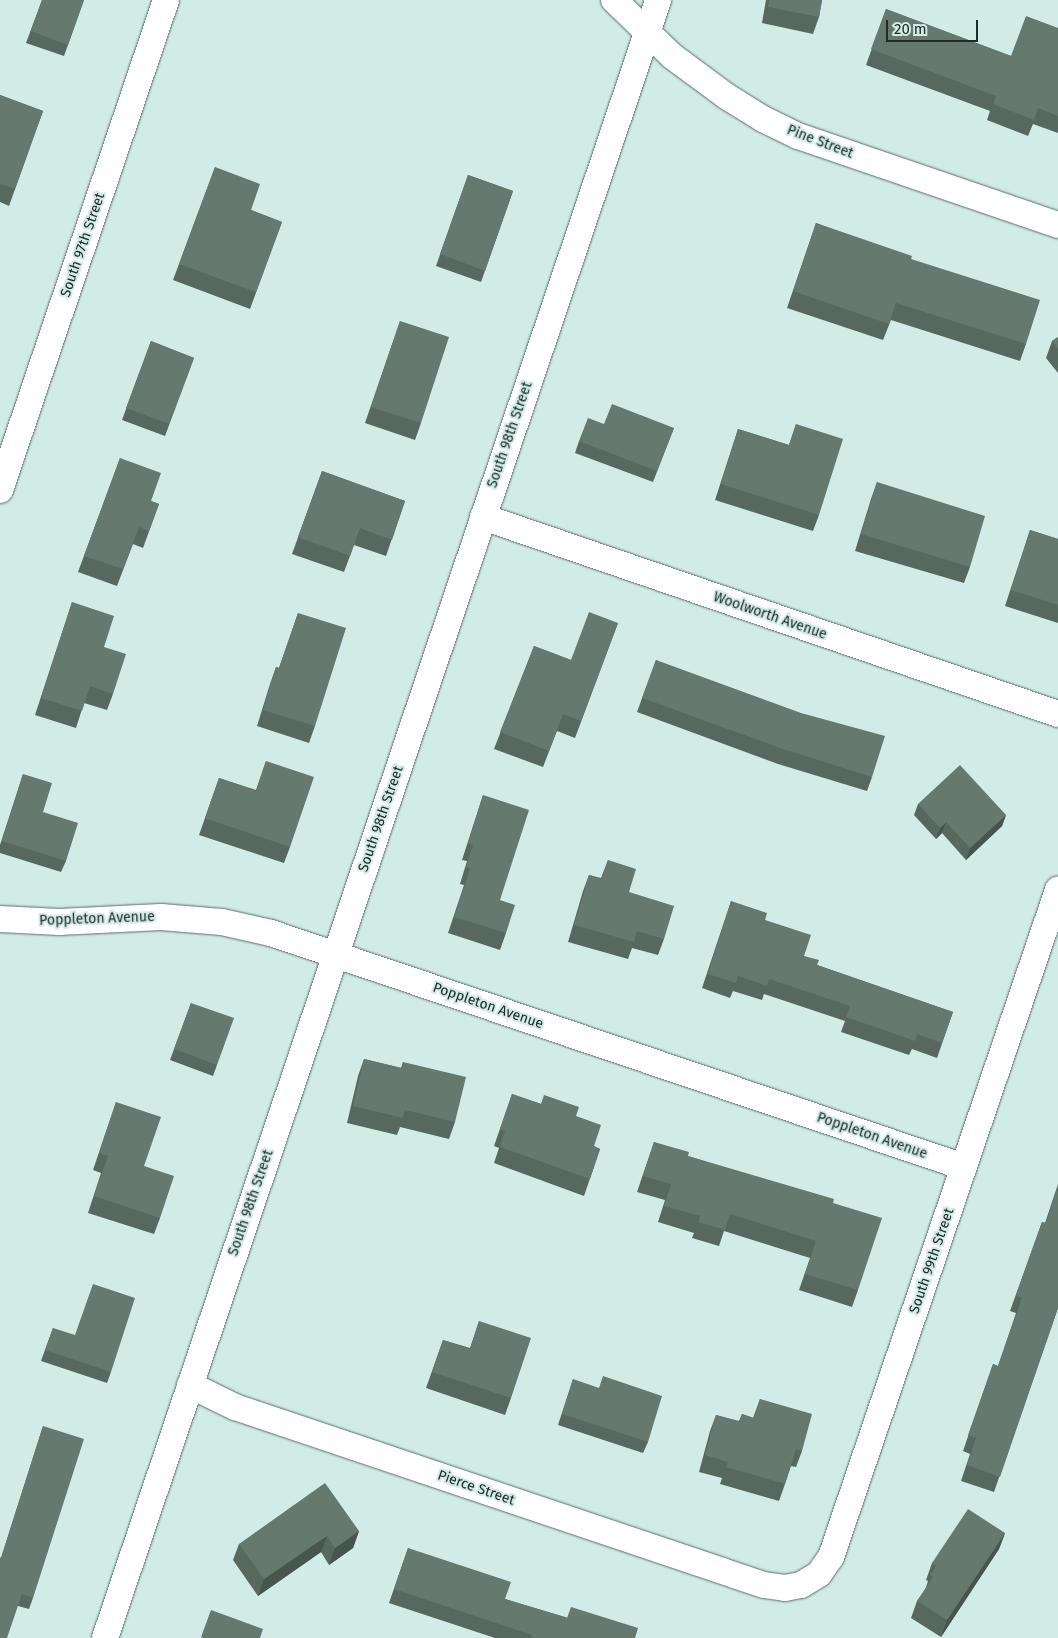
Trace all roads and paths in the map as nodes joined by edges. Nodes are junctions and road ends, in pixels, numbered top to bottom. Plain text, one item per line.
1 (166, 0) edge
2 (614, 0) edge
3 (658, 0) edge
4 (647, 31) junction
5 (1058, 225) edge
6 (0, 490) edge
7 (482, 517) junction
8 (1058, 714) edge
9 (1058, 890) edge
10 (0, 919) edge
11 (336, 954) junction
12 (964, 1167) junction
13 (190, 1386) junction
14 (764, 1585) joint
15 (105, 1638) edge

1 - 6 street, South 97th Street
2 - 4 street, Pine Street
3 - 4 street, South 98th Street
4 - 5 street, Pine Street
4 - 7 street, South 98th Street
7 - 8 street, Woolworth Avenue
7 - 11 street, South 98th Street
9 - 12 street, South 99th Street
10 - 11 street, Poppleton Avenue
11 - 12 street, Poppleton Avenue
11 - 13 street, South 98th Street
12 - 14 street, South 99th Street
13 - 14 street, Pierce Street
13 - 15 street, South 98th Street

